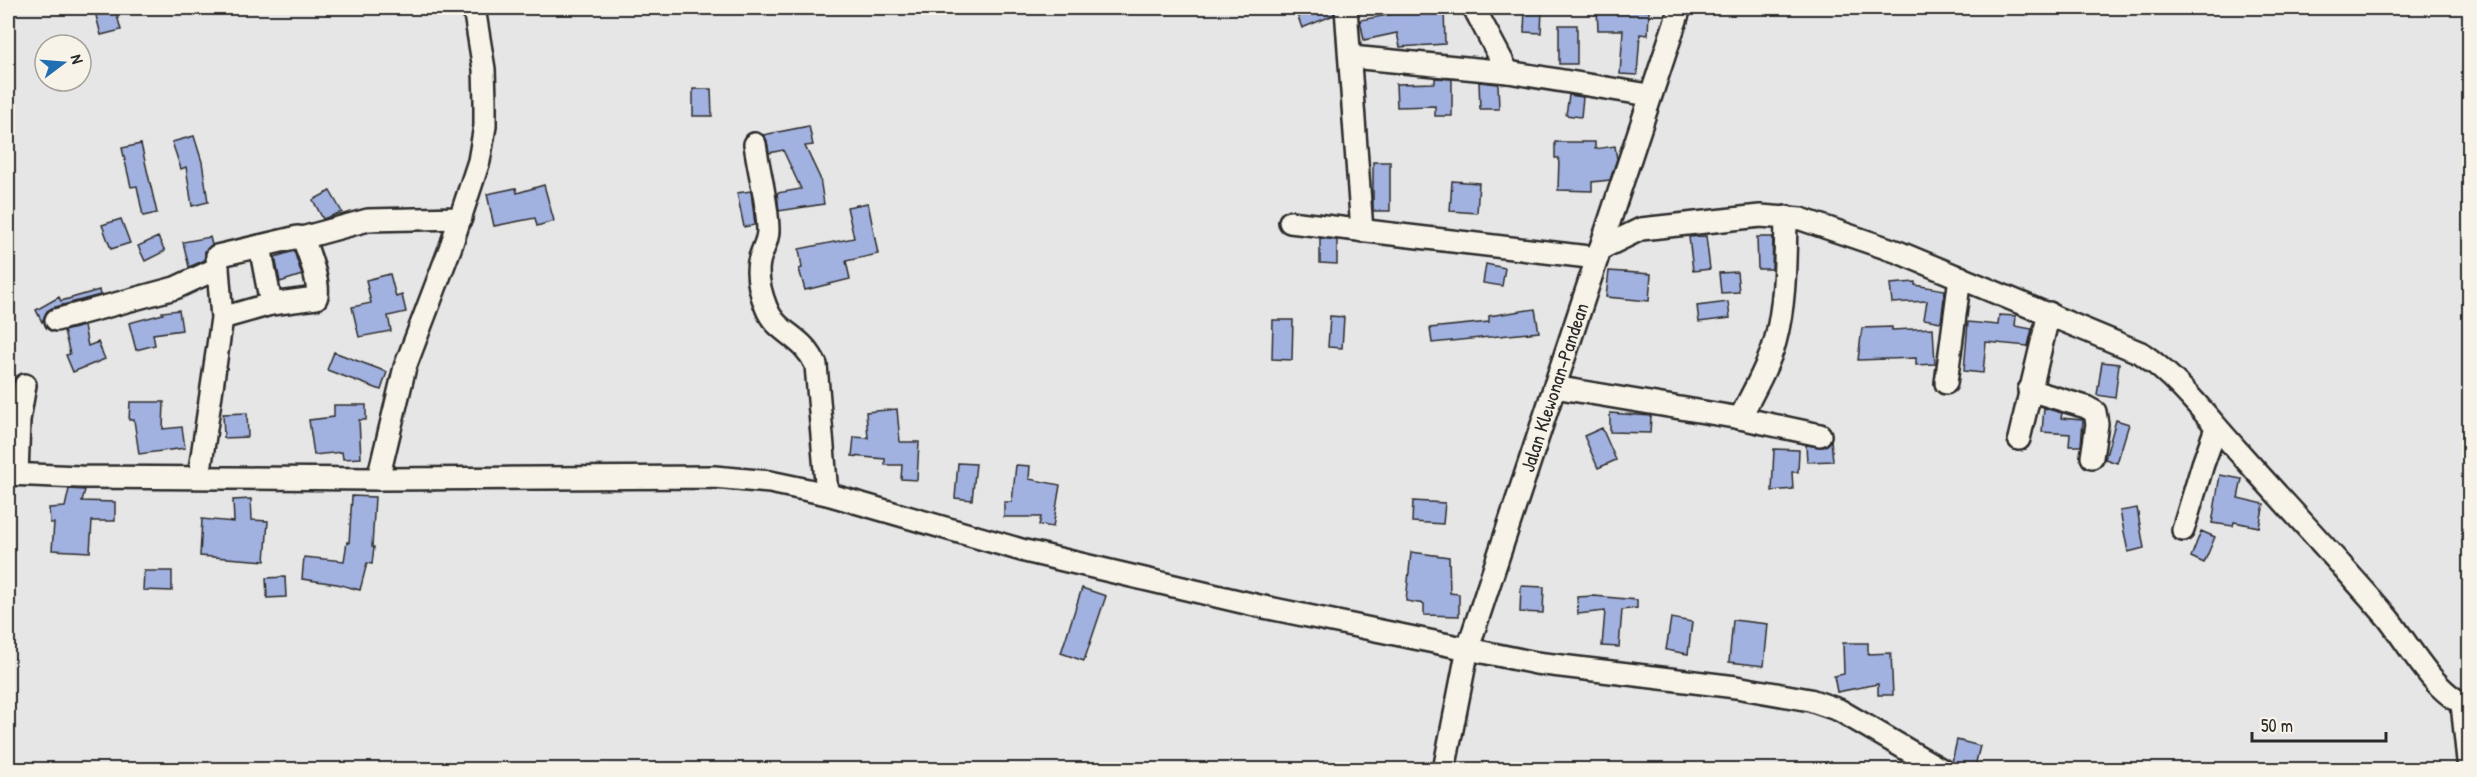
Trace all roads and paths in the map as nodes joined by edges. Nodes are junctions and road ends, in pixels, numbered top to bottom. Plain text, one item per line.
1 (474, 8) edge
2 (1346, 8) edge
3 (1474, 8) edge
4 (1680, 8) edge
5 (1351, 57) junction
6 (1508, 72) junction
7 (1649, 95) junction
8 (754, 144) dead end
9 (1617, 195) junction
10 (1786, 217) junction
11 (461, 218) junction
12 (1290, 222) dead end
13 (1641, 229) junction
14 (1362, 231) junction
15 (302, 238) junction
16 (260, 246) junction
17 (1598, 253) junction
18 (218, 268) junction
19 (1960, 277) junction
20 (271, 304) junction
21 (2049, 313) junction
22 (222, 318) junction
23 (56, 320) dead end
24 (1946, 383) dead end
25 (25, 385) dead end
26 (1554, 387) junction
27 (2029, 390) junction
28 (1740, 418) junction
29 (2216, 428) junction
30 (1820, 435) dead end
31 (2019, 439) dead end
32 (2092, 457) dead end
33 (12, 474) edge
34 (199, 477) junction
35 (378, 479) junction
36 (827, 494) junction
37 (2183, 530) dead end
38 (1468, 648) junction
39 (2466, 704) edge
40 (1444, 770) edge
41 (1942, 770) edge
42 (2469, 770) edge

1 - 11 street
2 - 5 street
3 - 6 street
4 - 7 street, Jalan Klewonan-Pandean
5 - 6 street
5 - 14 street
6 - 7 street
7 - 9 street, Jalan Klewonan-Pandean
8 - 36 street
9 - 13 street
9 - 17 street, Jalan Klewonan-Pandean
10 - 13 street
10 - 19 street
10 - 28 street
11 - 15 street
11 - 35 street
12 - 14 street
13 - 17 street
14 - 17 street
15 - 16 street
15 - 20 street
16 - 18 street
16 - 20 street
17 - 26 street, Jalan Klewonan-Pandean
18 - 22 street
18 - 23 street
19 - 21 street
19 - 24 street
20 - 22 street
21 - 27 street
21 - 29 street
22 - 34 street
25 - 33 street
26 - 28 street
26 - 38 street, Jalan Klewonan-Pandean
27 - 31 street
27 - 32 street
28 - 30 street
29 - 37 street
29 - 39 street
33 - 34 street
34 - 35 street
35 - 36 street
36 - 38 street
38 - 40 street, Jalan Klewonan-Pandean
38 - 41 street
39 - 42 street

